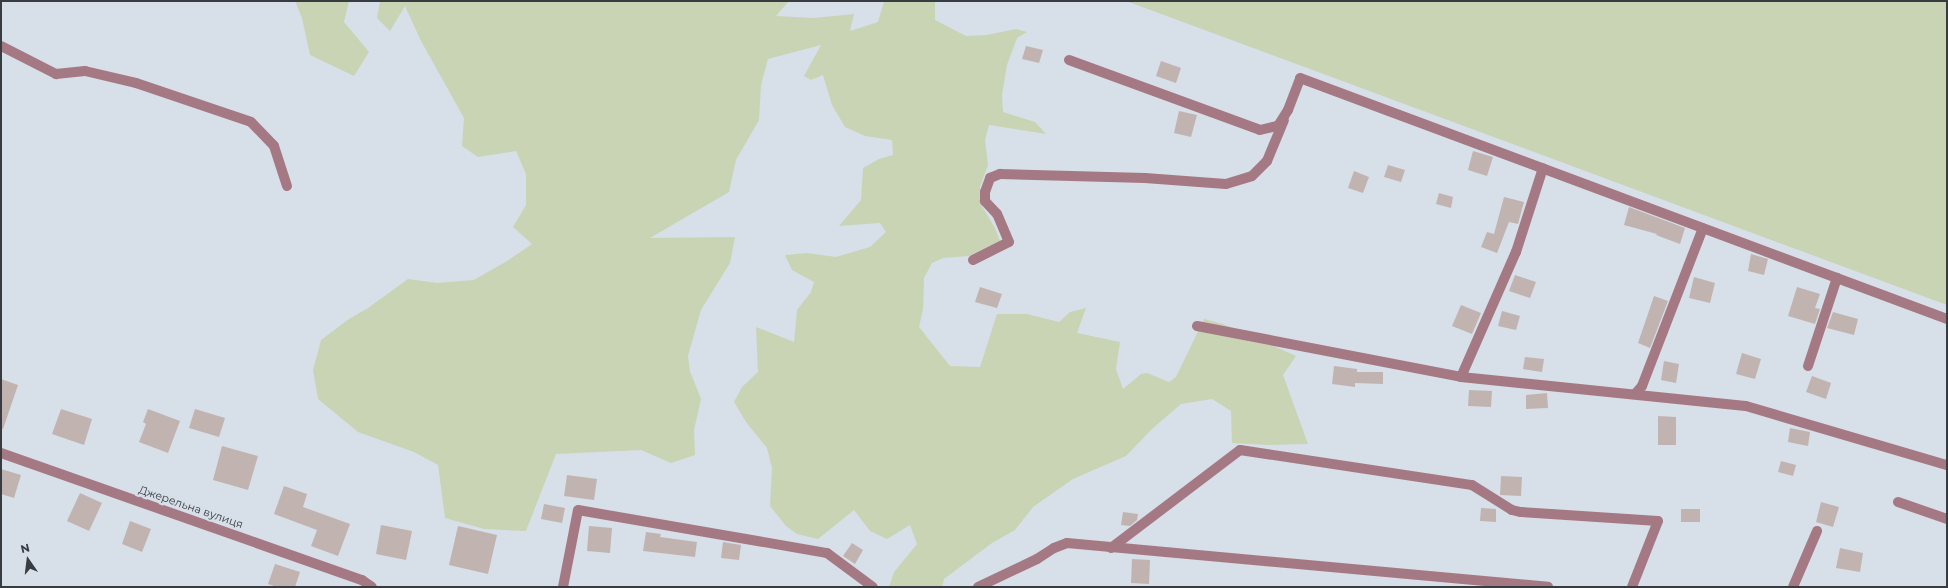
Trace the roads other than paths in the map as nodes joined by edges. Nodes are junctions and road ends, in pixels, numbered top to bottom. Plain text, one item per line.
1 (1, 46) edge
2 (1069, 60) dead end
3 (1288, 110) junction
4 (1542, 168) junction
5 (287, 186) dead end
6 (1703, 228) junction
7 (973, 260) dead end
8 (1837, 278) junction
9 (1947, 319) edge
10 (1197, 326) dead end
11 (1808, 366) dead end
12 (1461, 377) junction
13 (1635, 394) junction
14 (1, 452) edge
15 (1947, 465) edge
16 (1898, 502) dead end
17 (1947, 519) edge
18 (1818, 531) dead end
19 (1112, 548) junction
20 (372, 587) edge
21 (563, 587) edge
22 (873, 587) edge
23 (978, 587) edge
24 (1548, 587) edge
25 (1632, 587) edge
26 (1793, 587) edge

1 - 5 street
2 - 3 street
3 - 4 street
3 - 7 street
4 - 6 street
4 - 12 street
6 - 8 street
6 - 13 street
8 - 9 street
8 - 11 street
10 - 12 street
12 - 13 street
13 - 15 street
14 - 20 street, Джерельна вулиця
16 - 17 street
18 - 26 street
19 - 23 street
19 - 24 street
19 - 25 street
21 - 22 street

